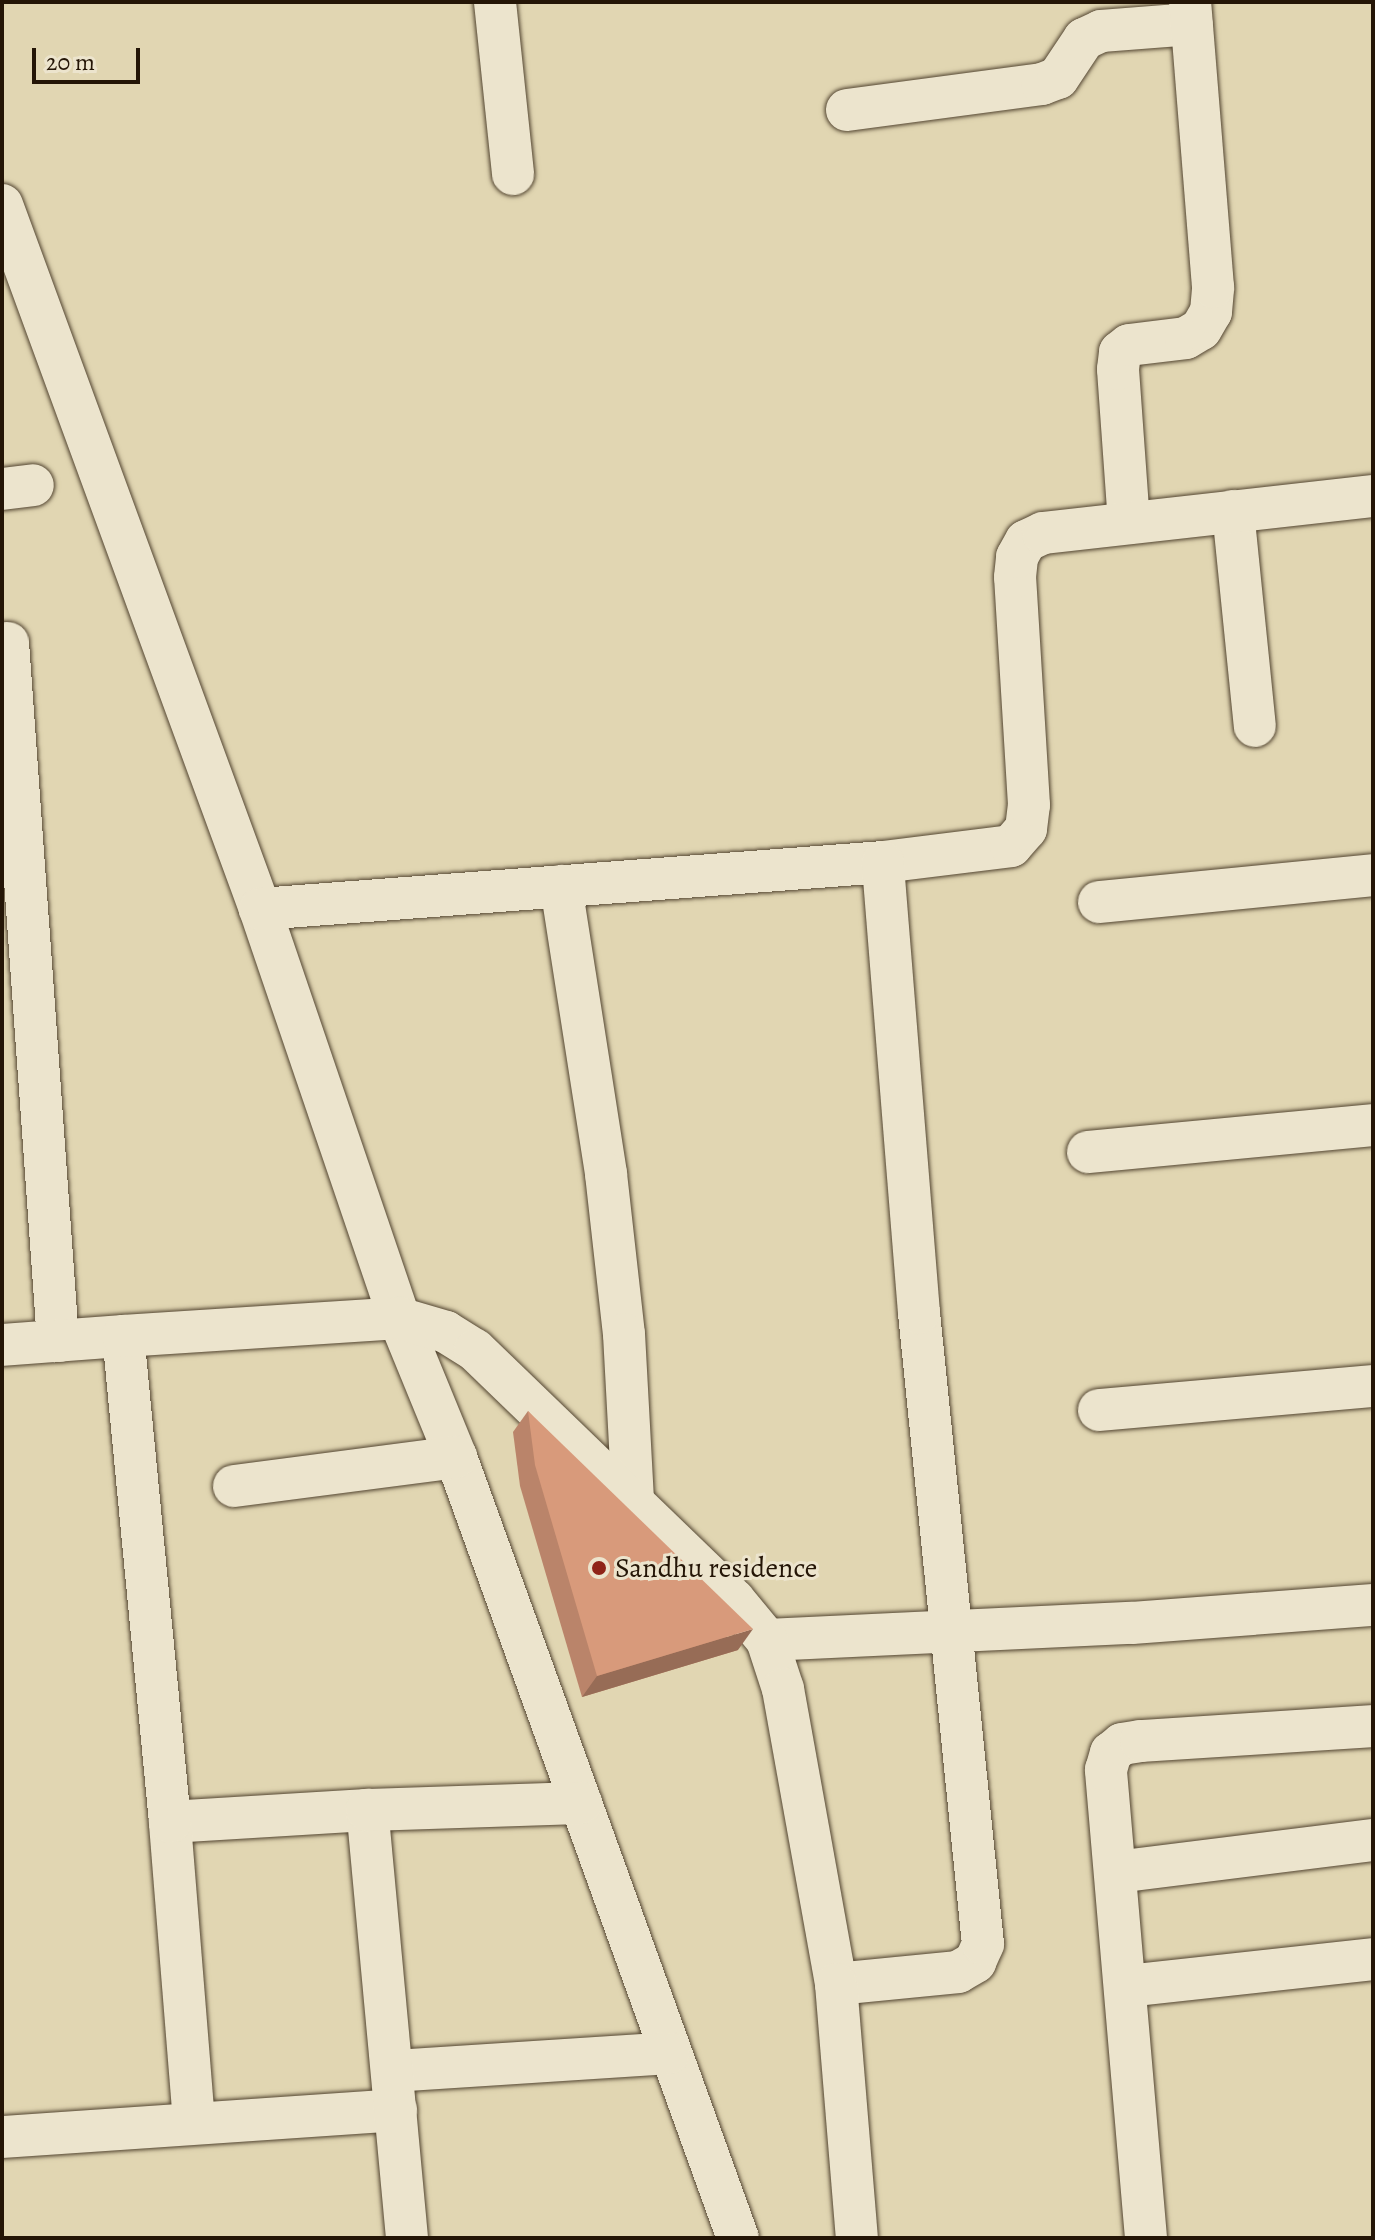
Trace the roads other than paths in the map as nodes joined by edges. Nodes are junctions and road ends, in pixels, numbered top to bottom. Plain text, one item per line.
1 (495, 2) edge
2 (1191, 13) edge
3 (847, 110) dead end
4 (513, 174) dead end
5 (2, 205) edge
6 (1373, 496) edge
7 (1233, 511) junction
8 (1129, 523) junction
9 (8, 643) dead end
10 (1255, 726) dead end
11 (12, 840) edge
12 (883, 862) junction
13 (1373, 875) edge
14 (561, 886) junction
15 (1099, 902) dead end
16 (260, 909) junction
17 (1373, 1125) edge
18 (1088, 1152) dead end
19 (399, 1318) junction
20 (123, 1336) junction
21 (58, 1341) junction
22 (2, 1345) edge
23 (1373, 1386) edge
24 (1099, 1410) dead end
25 (456, 1457) junction
26 (234, 1486) dead end
27 (633, 1502) junction
28 (1373, 1605) edge
29 (949, 1630) junction
30 (767, 1640) junction
31 (1373, 1726) edge
32 (581, 1803) junction
33 (367, 1810) junction
34 (170, 1822) junction
35 (1373, 1840) edge
36 (1116, 1872) junction
37 (1373, 1959) edge
38 (836, 1984) junction
39 (1126, 1986) junction
40 (668, 2053) junction
41 (394, 2090) junction
42 (194, 2122) junction
43 (2, 2137) edge
44 (407, 2238) edge
45 (738, 2238) edge
46 (857, 2238) edge
47 (1146, 2238) edge

1 - 4 street
2 - 3 street
2 - 8 street
5 - 16 street
6 - 7 street
7 - 8 street
7 - 10 street
8 - 12 street
9 - 11 street
11 - 21 street
12 - 14 street
12 - 29 street
13 - 15 street
14 - 16 street
14 - 27 street
16 - 19 street
17 - 18 street
19 - 20 street
19 - 25 street
19 - 27 street
20 - 21 street
20 - 34 street
21 - 22 street
23 - 24 street
25 - 26 street
25 - 32 street
27 - 30 street
28 - 29 street
29 - 30 street
29 - 38 street
30 - 38 street
31 - 36 street
32 - 33 street
32 - 40 street
33 - 34 street
33 - 41 street
34 - 42 street
35 - 36 street
36 - 39 street
37 - 39 street
38 - 46 street
39 - 47 street
40 - 41 street
40 - 45 street
41 - 42 street
41 - 44 street
42 - 43 street

